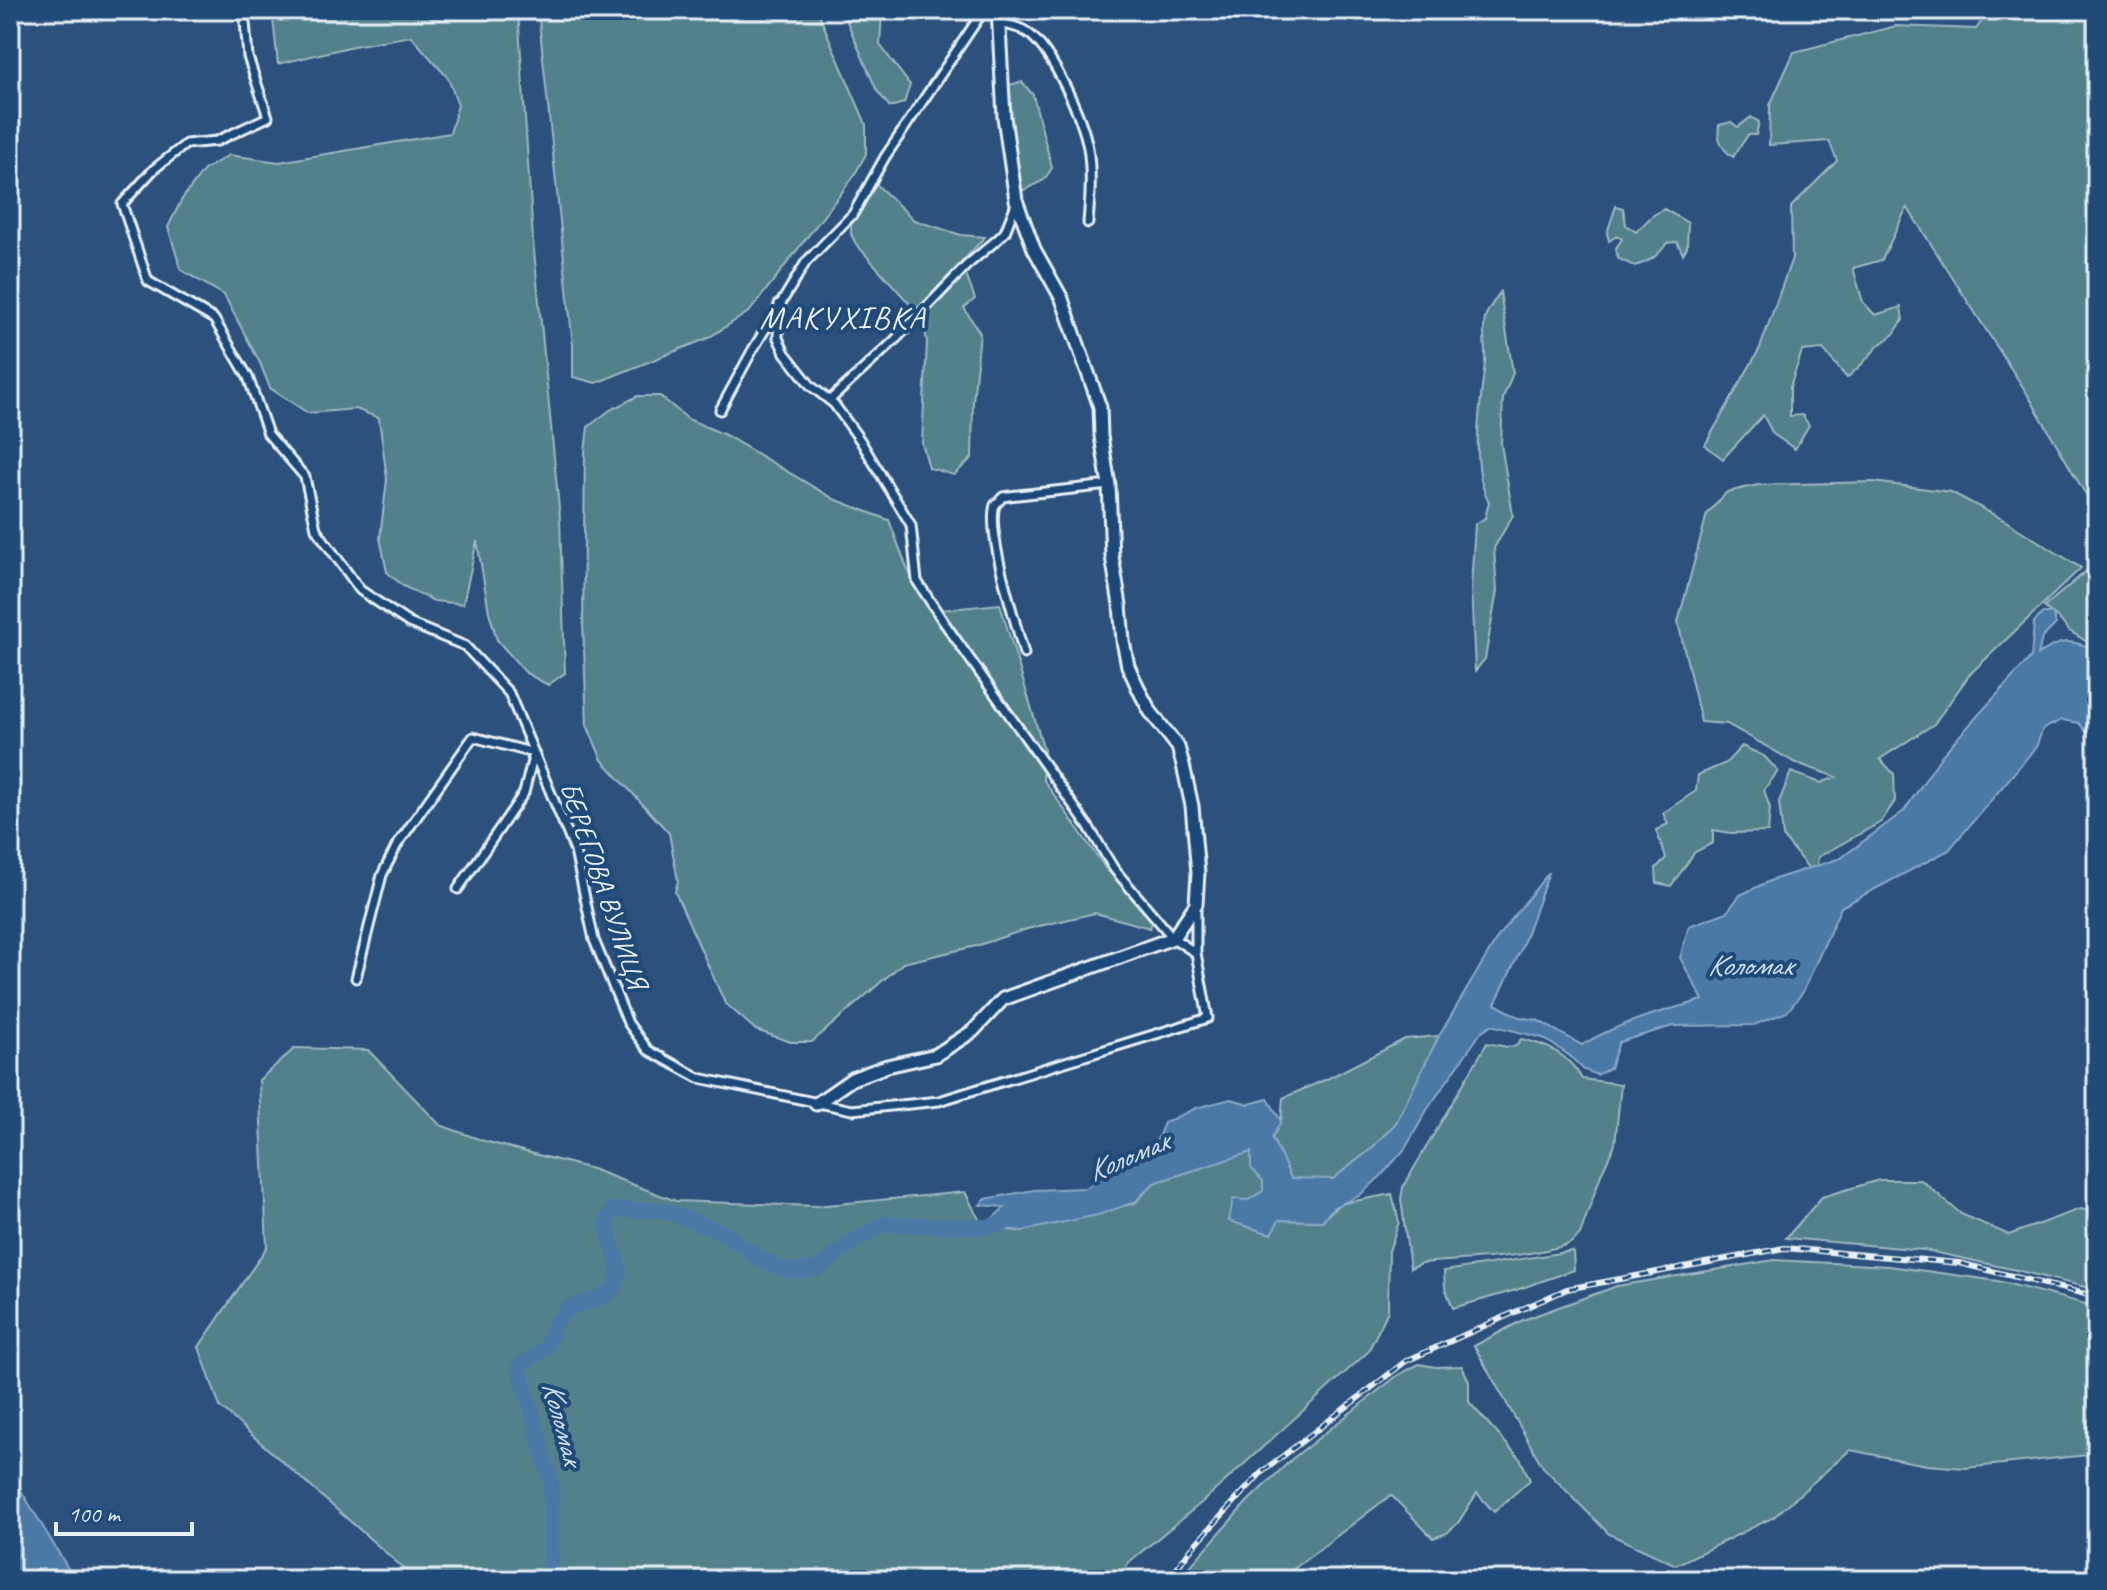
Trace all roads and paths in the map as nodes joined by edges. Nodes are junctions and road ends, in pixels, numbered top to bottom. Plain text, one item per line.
1 (244, 10) edge
2 (984, 10) edge
3 (998, 10) edge
4 (999, 23) junction
5 (1016, 203) junction
6 (1088, 223) dead end
7 (779, 304) junction
8 (830, 400) junction
9 (720, 410) dead end
10 (1109, 485) junction
11 (1024, 654) dead end
12 (534, 753) junction
13 (458, 889) dead end
14 (1196, 904) junction
15 (1173, 938) junction
16 (1196, 953) junction
17 (356, 978) dead end
18 (816, 1104) junction

1 - 12 street, БЕРЕГОВА ВУЛИЦЯ
2 - 7 street
3 - 4 street
4 - 5 street
4 - 6 street
5 - 8 street
5 - 10 street
7 - 8 street
7 - 9 street
8 - 15 street
10 - 11 street
10 - 14 street
12 - 13 street
12 - 17 street
12 - 18 street, БЕРЕГОВА ВУЛИЦЯ
14 - 15 street
14 - 16 street
15 - 16 street
15 - 18 street
16 - 18 street, БЕРЕГОВА ВУЛИЦЯ

